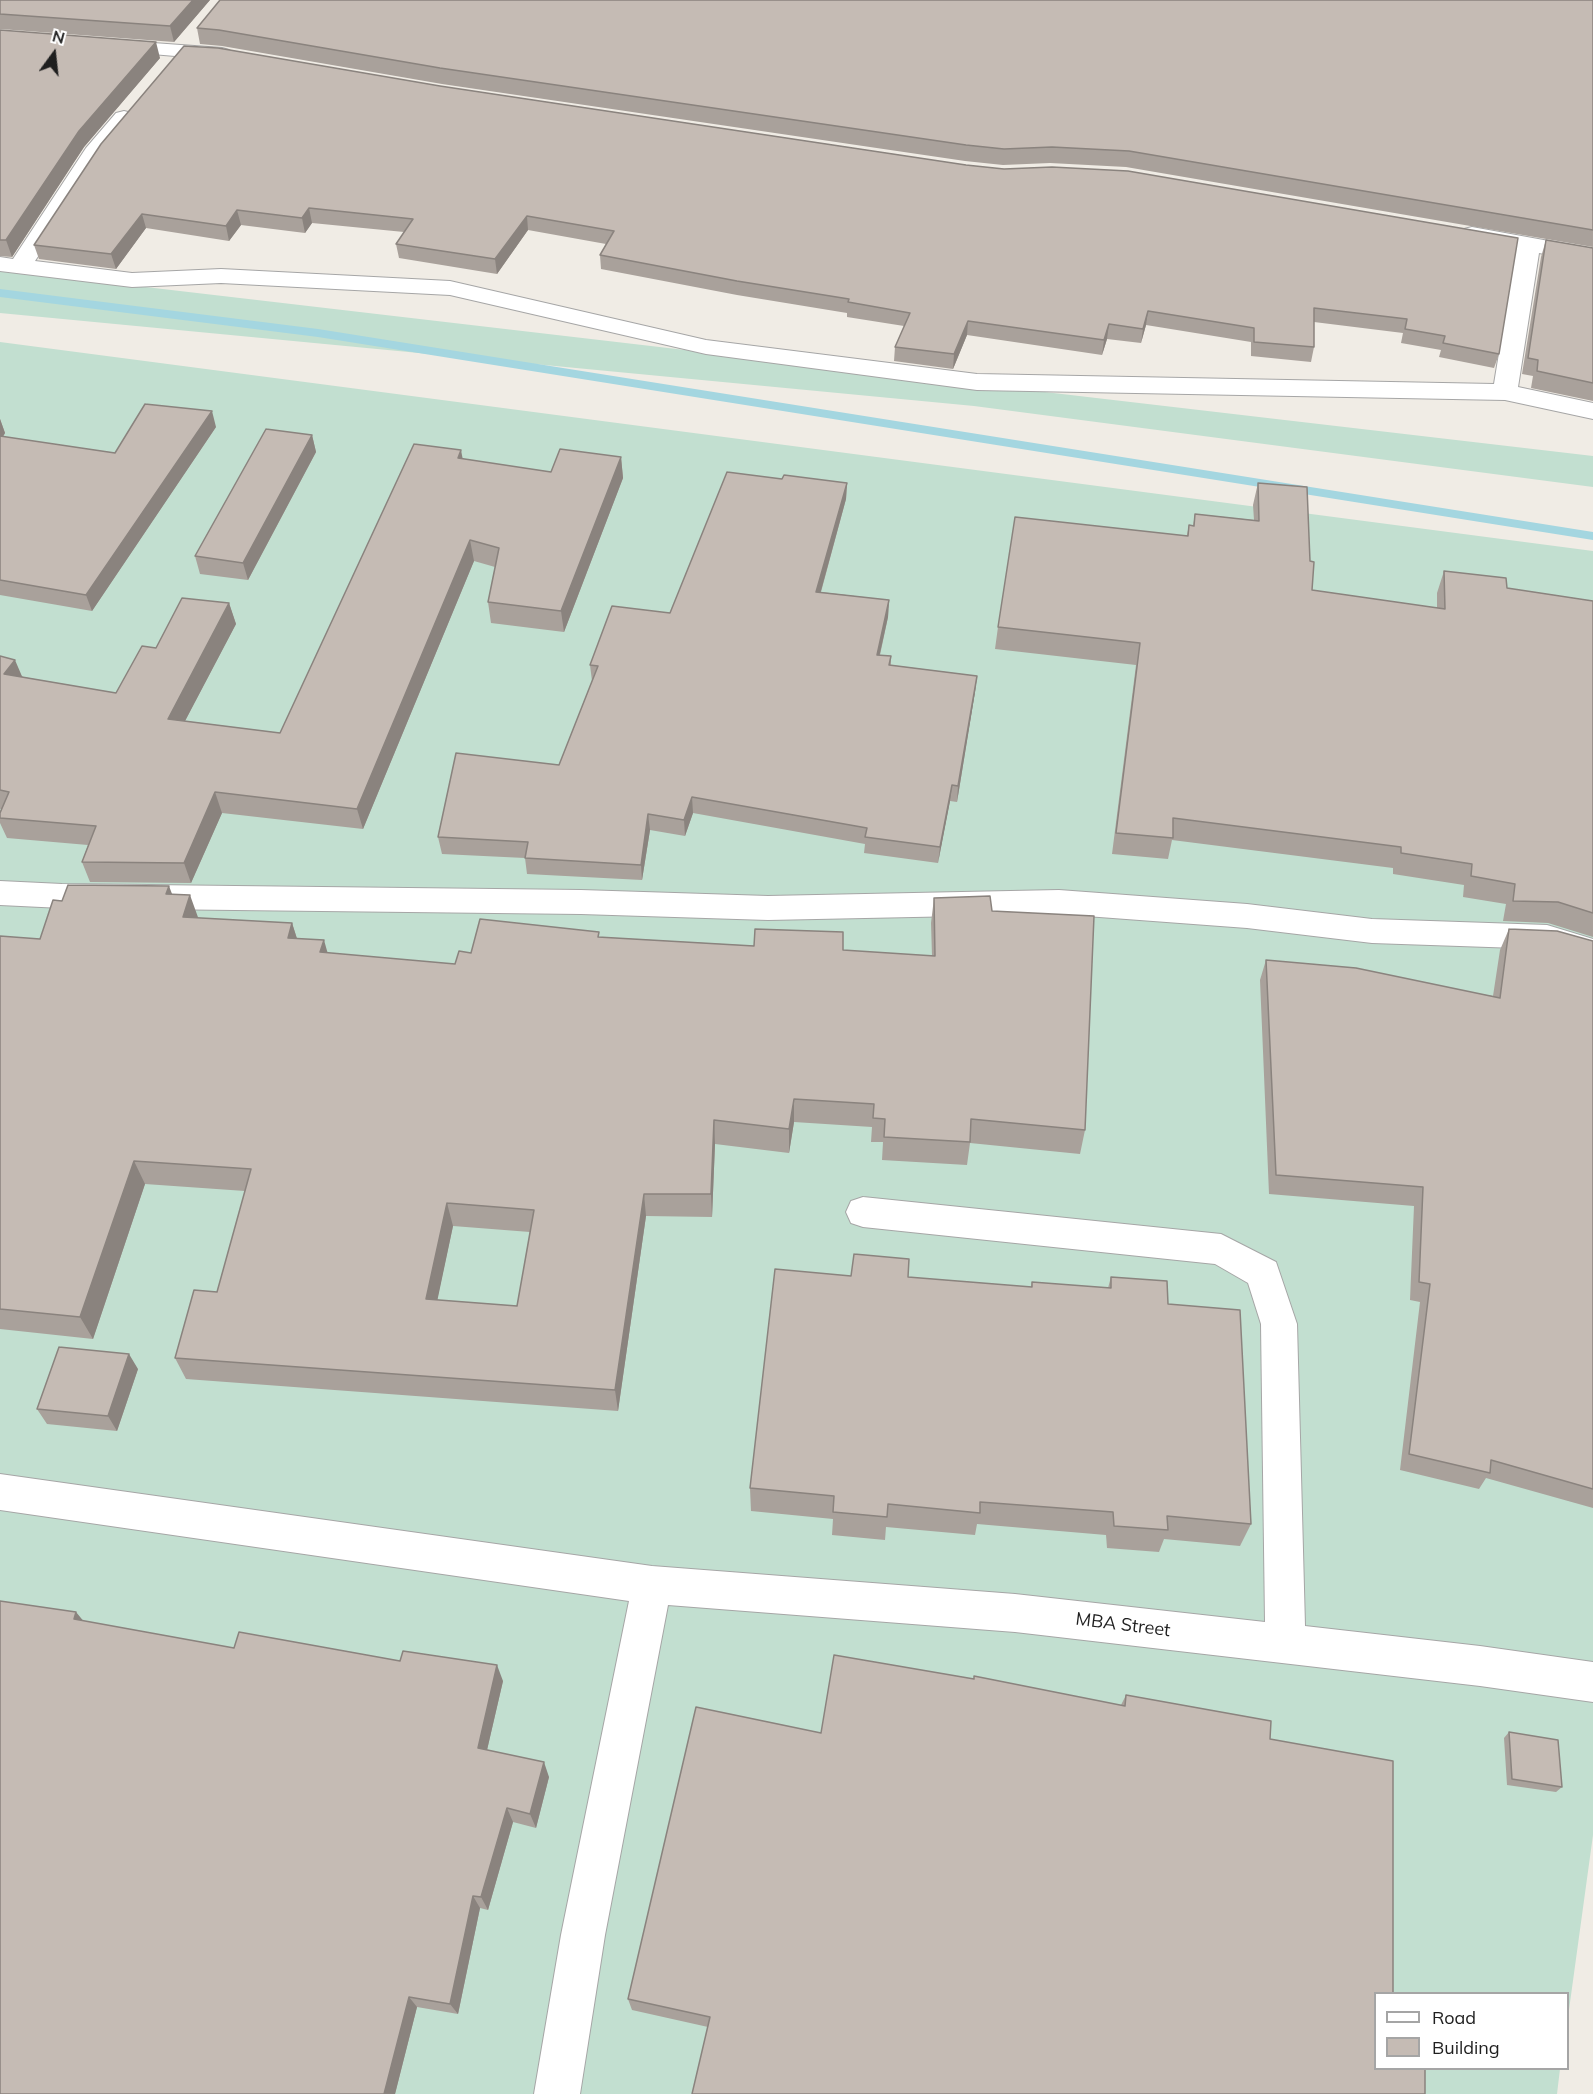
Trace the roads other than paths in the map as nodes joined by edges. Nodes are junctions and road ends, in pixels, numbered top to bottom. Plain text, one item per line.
1 (194, 34) dead end
2 (90, 44) edge
3 (180, 51) junction
4 (246, 58) edge
5 (165, 68) edge
6 (137, 102) edge
7 (1449, 230) edge
8 (1529, 244) junction
9 (1593, 256) edge
10 (10, 265) edge
11 (1506, 393) junction
12 (1593, 411) edge
13 (0, 893) edge
14 (1593, 951) edge
15 (863, 1212) dead end
16 (0, 1492) edge
17 (652, 1585) junction
18 (1285, 1644) junction
19 (1593, 1682) edge
20 (557, 2094) edge

1 - 3 street
2 - 3 street
3 - 4 street
3 - 5 street
6 - 10 street
7 - 8 street
8 - 9 street
8 - 11 street
10 - 11 street
11 - 12 street
13 - 14 street
15 - 18 street
16 - 17 street, MBA Street
17 - 18 street, MBA Street
17 - 20 street
18 - 19 street, MBA Street

